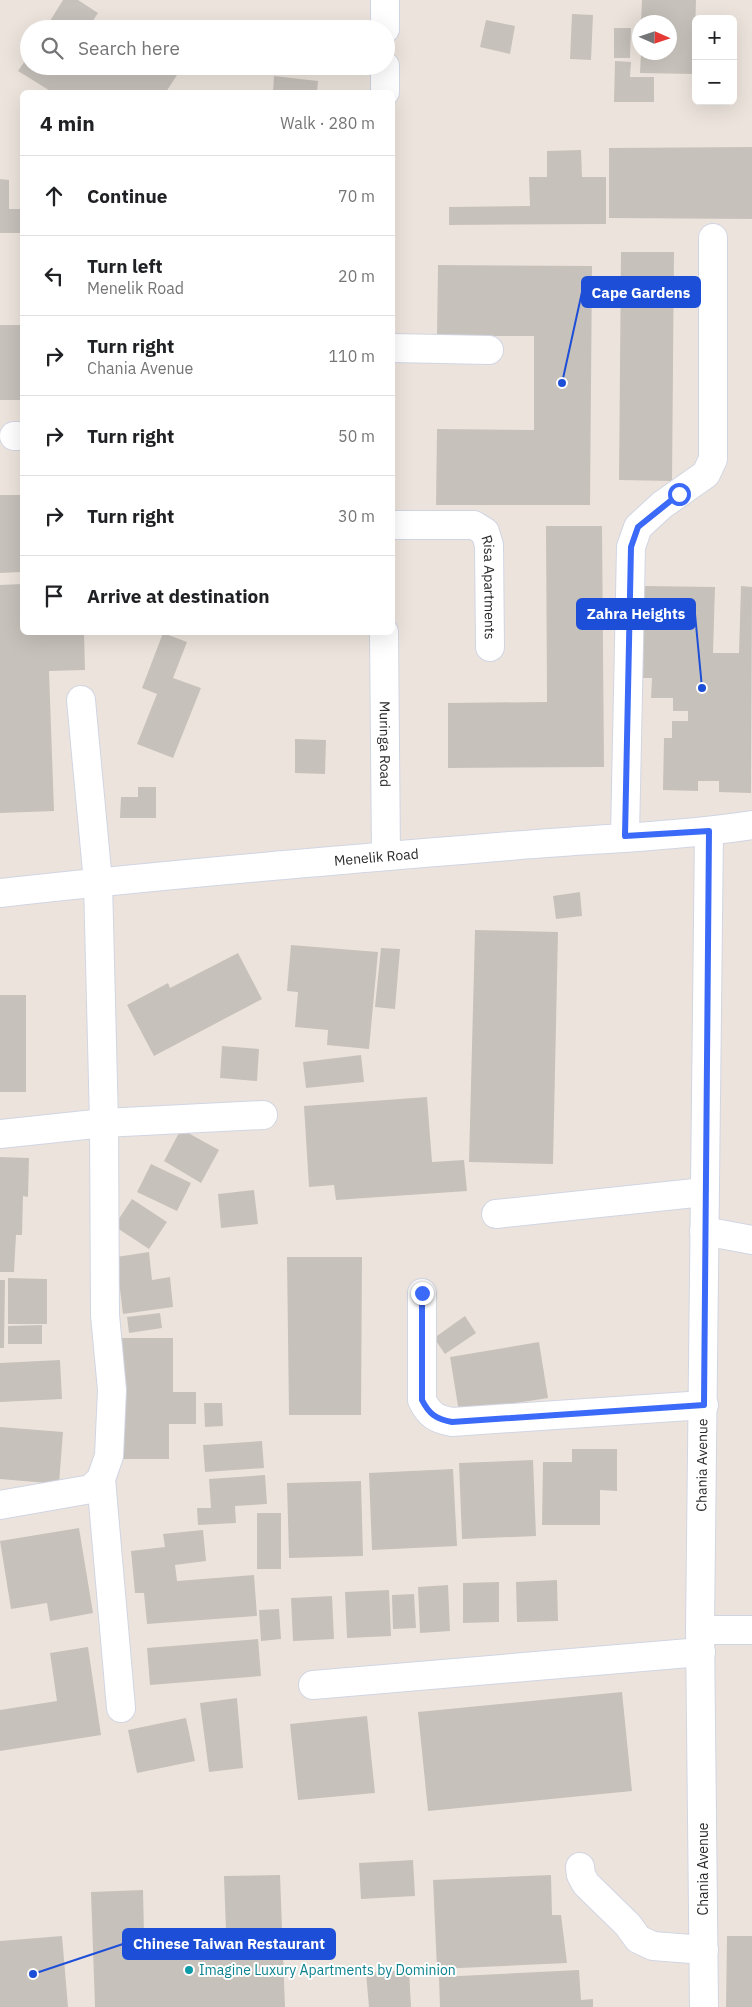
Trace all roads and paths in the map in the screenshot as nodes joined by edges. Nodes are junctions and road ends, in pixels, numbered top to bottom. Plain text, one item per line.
1 (386, 0) edge
2 (385, 20) edge
3 (385, 75) edge
4 (385, 90) edge
5 (713, 238) dead end
6 (395, 348) edge
7 (489, 350) dead end
8 (395, 524) edge
9 (384, 635) edge
10 (490, 647) dead end
11 (81, 700) dead end
12 (752, 825) edge
13 (709, 831) junction
14 (625, 836) junction
15 (386, 856) junction
16 (98, 882) junction
17 (0, 893) edge
18 (263, 1114) dead end
19 (104, 1123) junction
20 (0, 1134) edge
21 (704, 1192) junction
22 (496, 1214) dead end
23 (704, 1231) junction
24 (752, 1240) edge
25 (422, 1293) dead end
26 (704, 1405) junction
27 (101, 1480) junction
28 (0, 1505) edge
29 (752, 1630) edge
30 (701, 1641) junction
31 (313, 1685) dead end
32 (121, 1708) dead end
33 (580, 1867) dead end
34 (704, 1950) junction
35 (704, 2007) edge

1 - 2 street
3 - 4 street
5 - 14 street
6 - 7 street
8 - 10 street, Risa Apartments
9 - 15 street, Muringa Road
11 - 16 street
12 - 13 street, Menelik Road
13 - 14 street, Menelik Road
13 - 21 street, Chania Avenue
14 - 15 street, Menelik Road
15 - 16 street, Menelik Road
16 - 17 street, Menelik Road
16 - 19 street
18 - 19 street
19 - 20 street
19 - 27 street
21 - 22 street
21 - 23 street, Chania Avenue
23 - 24 street
23 - 26 street, Chania Avenue
25 - 26 street
26 - 30 street, Chania Avenue
27 - 28 street
27 - 32 street
29 - 30 street
30 - 31 street
30 - 34 street, Chania Avenue
33 - 34 street
34 - 35 street, Chania Avenue

